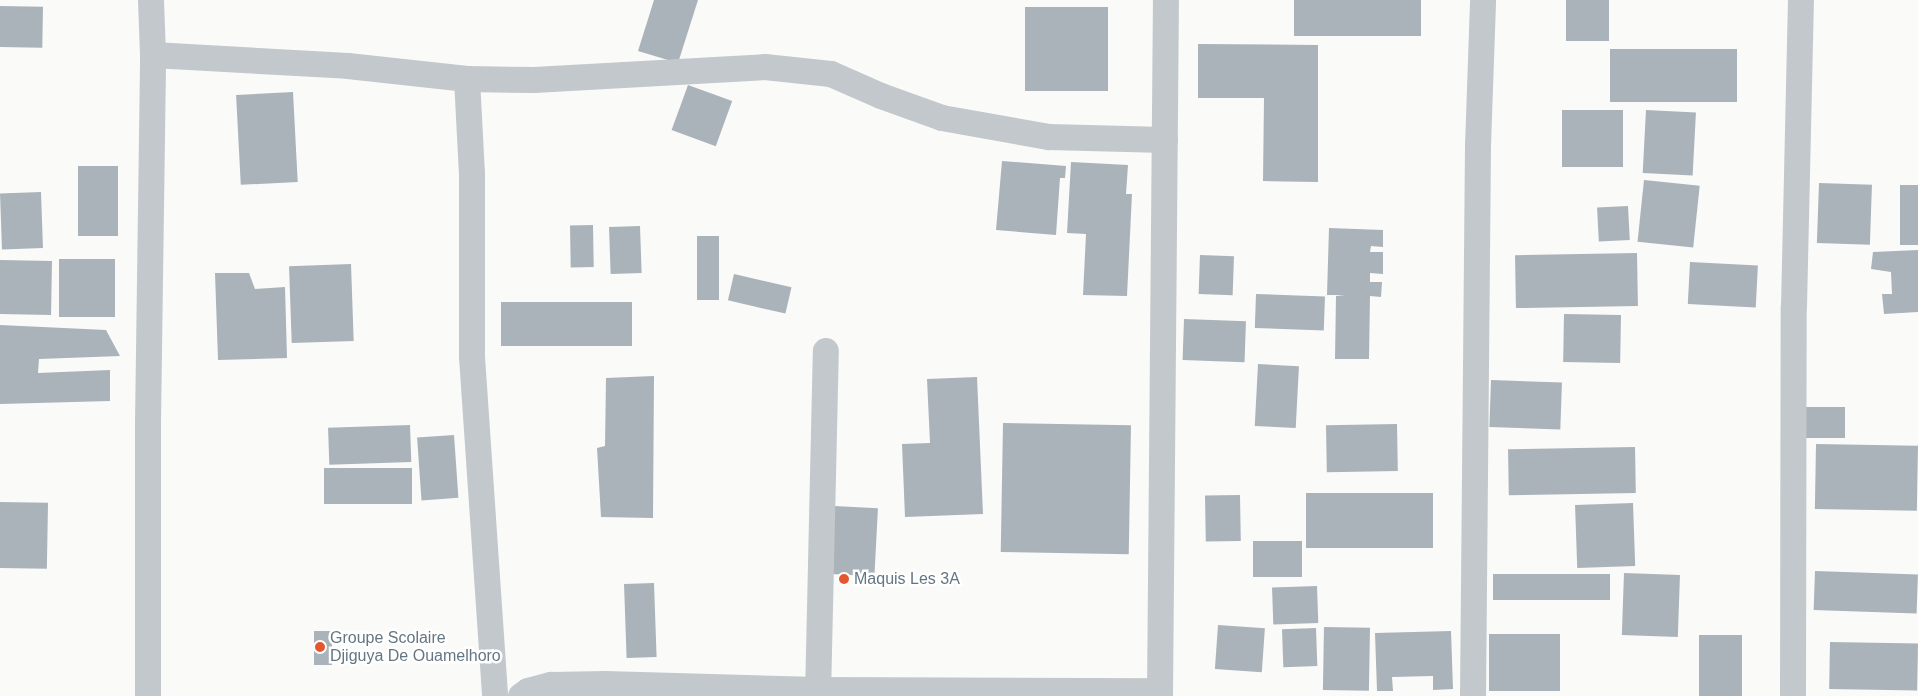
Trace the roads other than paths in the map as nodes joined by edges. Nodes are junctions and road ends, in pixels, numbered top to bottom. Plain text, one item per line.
1 (151, 0) edge
2 (1166, 0) edge
3 (1483, 0) edge
4 (1801, 0) edge
5 (153, 55) junction
6 (467, 79) junction
7 (1165, 140) junction
8 (826, 350) dead end
9 (818, 693) edge
10 (1160, 694) edge
11 (148, 696) edge
12 (495, 696) edge
13 (521, 696) edge
14 (1473, 696) edge
15 (1792, 696) edge

1 - 5 street
2 - 7 street
3 - 14 street
4 - 15 street
5 - 6 street
5 - 11 street
6 - 7 street
6 - 12 street
7 - 10 street
8 - 9 street
9 - 10 street
9 - 13 street

